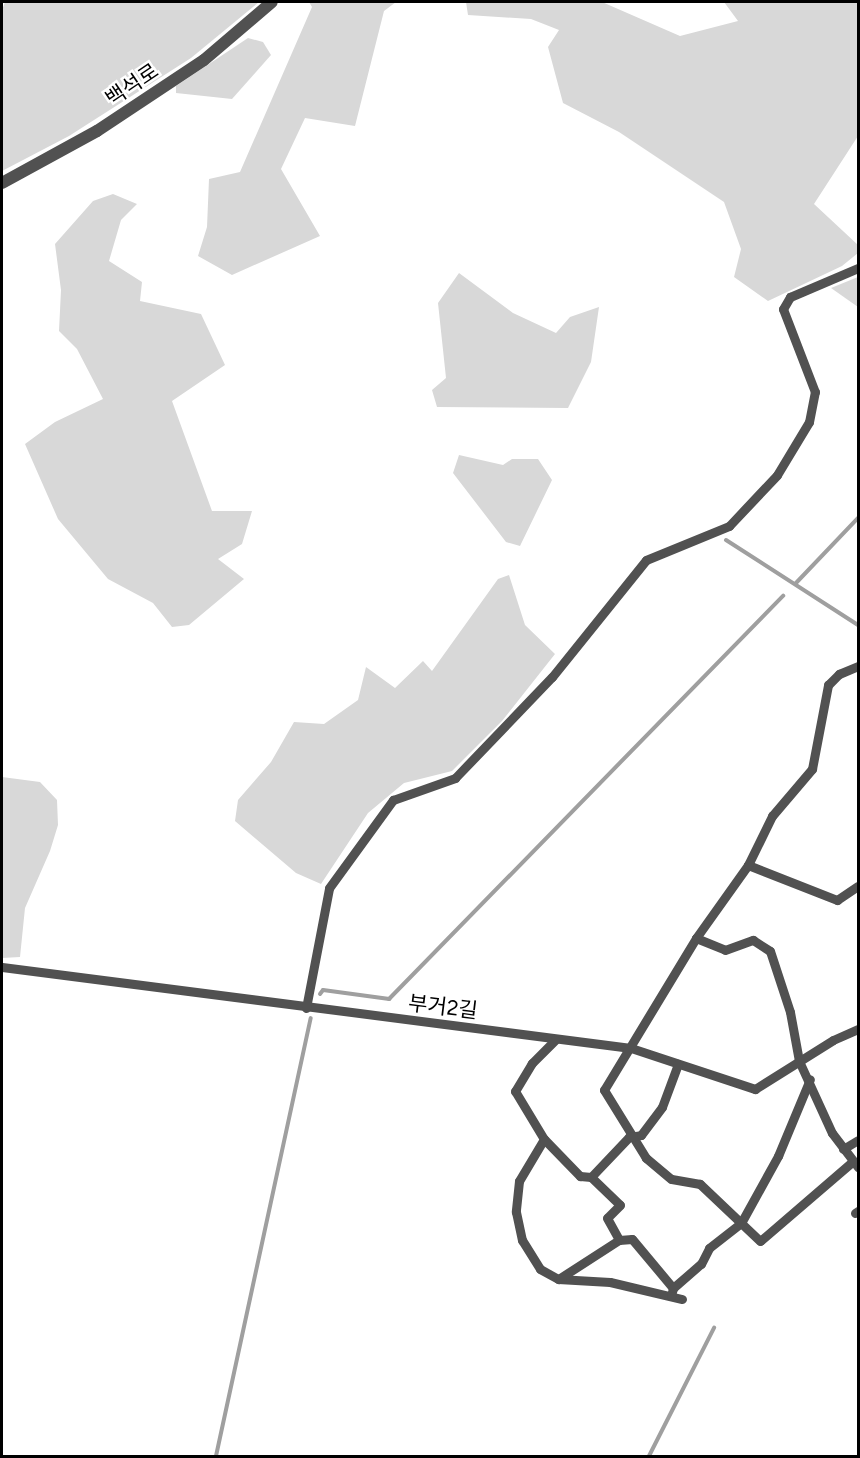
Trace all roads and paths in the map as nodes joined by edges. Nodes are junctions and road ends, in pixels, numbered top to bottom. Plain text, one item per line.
1 (272, 2) edge
2 (2, 183) edge
3 (858, 268) edge
4 (858, 666) edge
5 (748, 865) junction
6 (858, 886) edge
7 (696, 938) junction
8 (2, 967) edge
9 (306, 1008) junction
10 (858, 1029) edge
11 (555, 1040) junction
12 (631, 1048) junction
13 (799, 1061) junction
14 (678, 1064) junction
15 (810, 1079) junction
16 (629, 1137) junction
17 (544, 1140) junction
18 (858, 1140) edge
19 (843, 1149) junction
20 (855, 1165) edge
21 (591, 1177) junction
22 (741, 1222) junction
23 (619, 1240) junction
24 (558, 1279) junction
25 (672, 1292) junction
26 (682, 1299) dead end

1 - 2 street, 백석로
3 - 9 street
4 - 5 street
5 - 6 street
5 - 7 street
7 - 12 street
7 - 13 street
8 - 9 street, 부거2길
9 - 11 street, 부거2길
10 - 13 street, 부거2길
11 - 12 street, 부거2길
11 - 17 street
12 - 14 street, 부거2길
12 - 16 street
13 - 14 street, 부거2길
13 - 15 street
14 - 16 street
15 - 19 street
15 - 22 street
16 - 21 street
16 - 22 street
17 - 21 street
17 - 24 street
18 - 19 street
19 - 20 street
20 - 22 street
21 - 23 street
22 - 25 street
23 - 24 street
23 - 25 street
24 - 25 street
25 - 26 street

